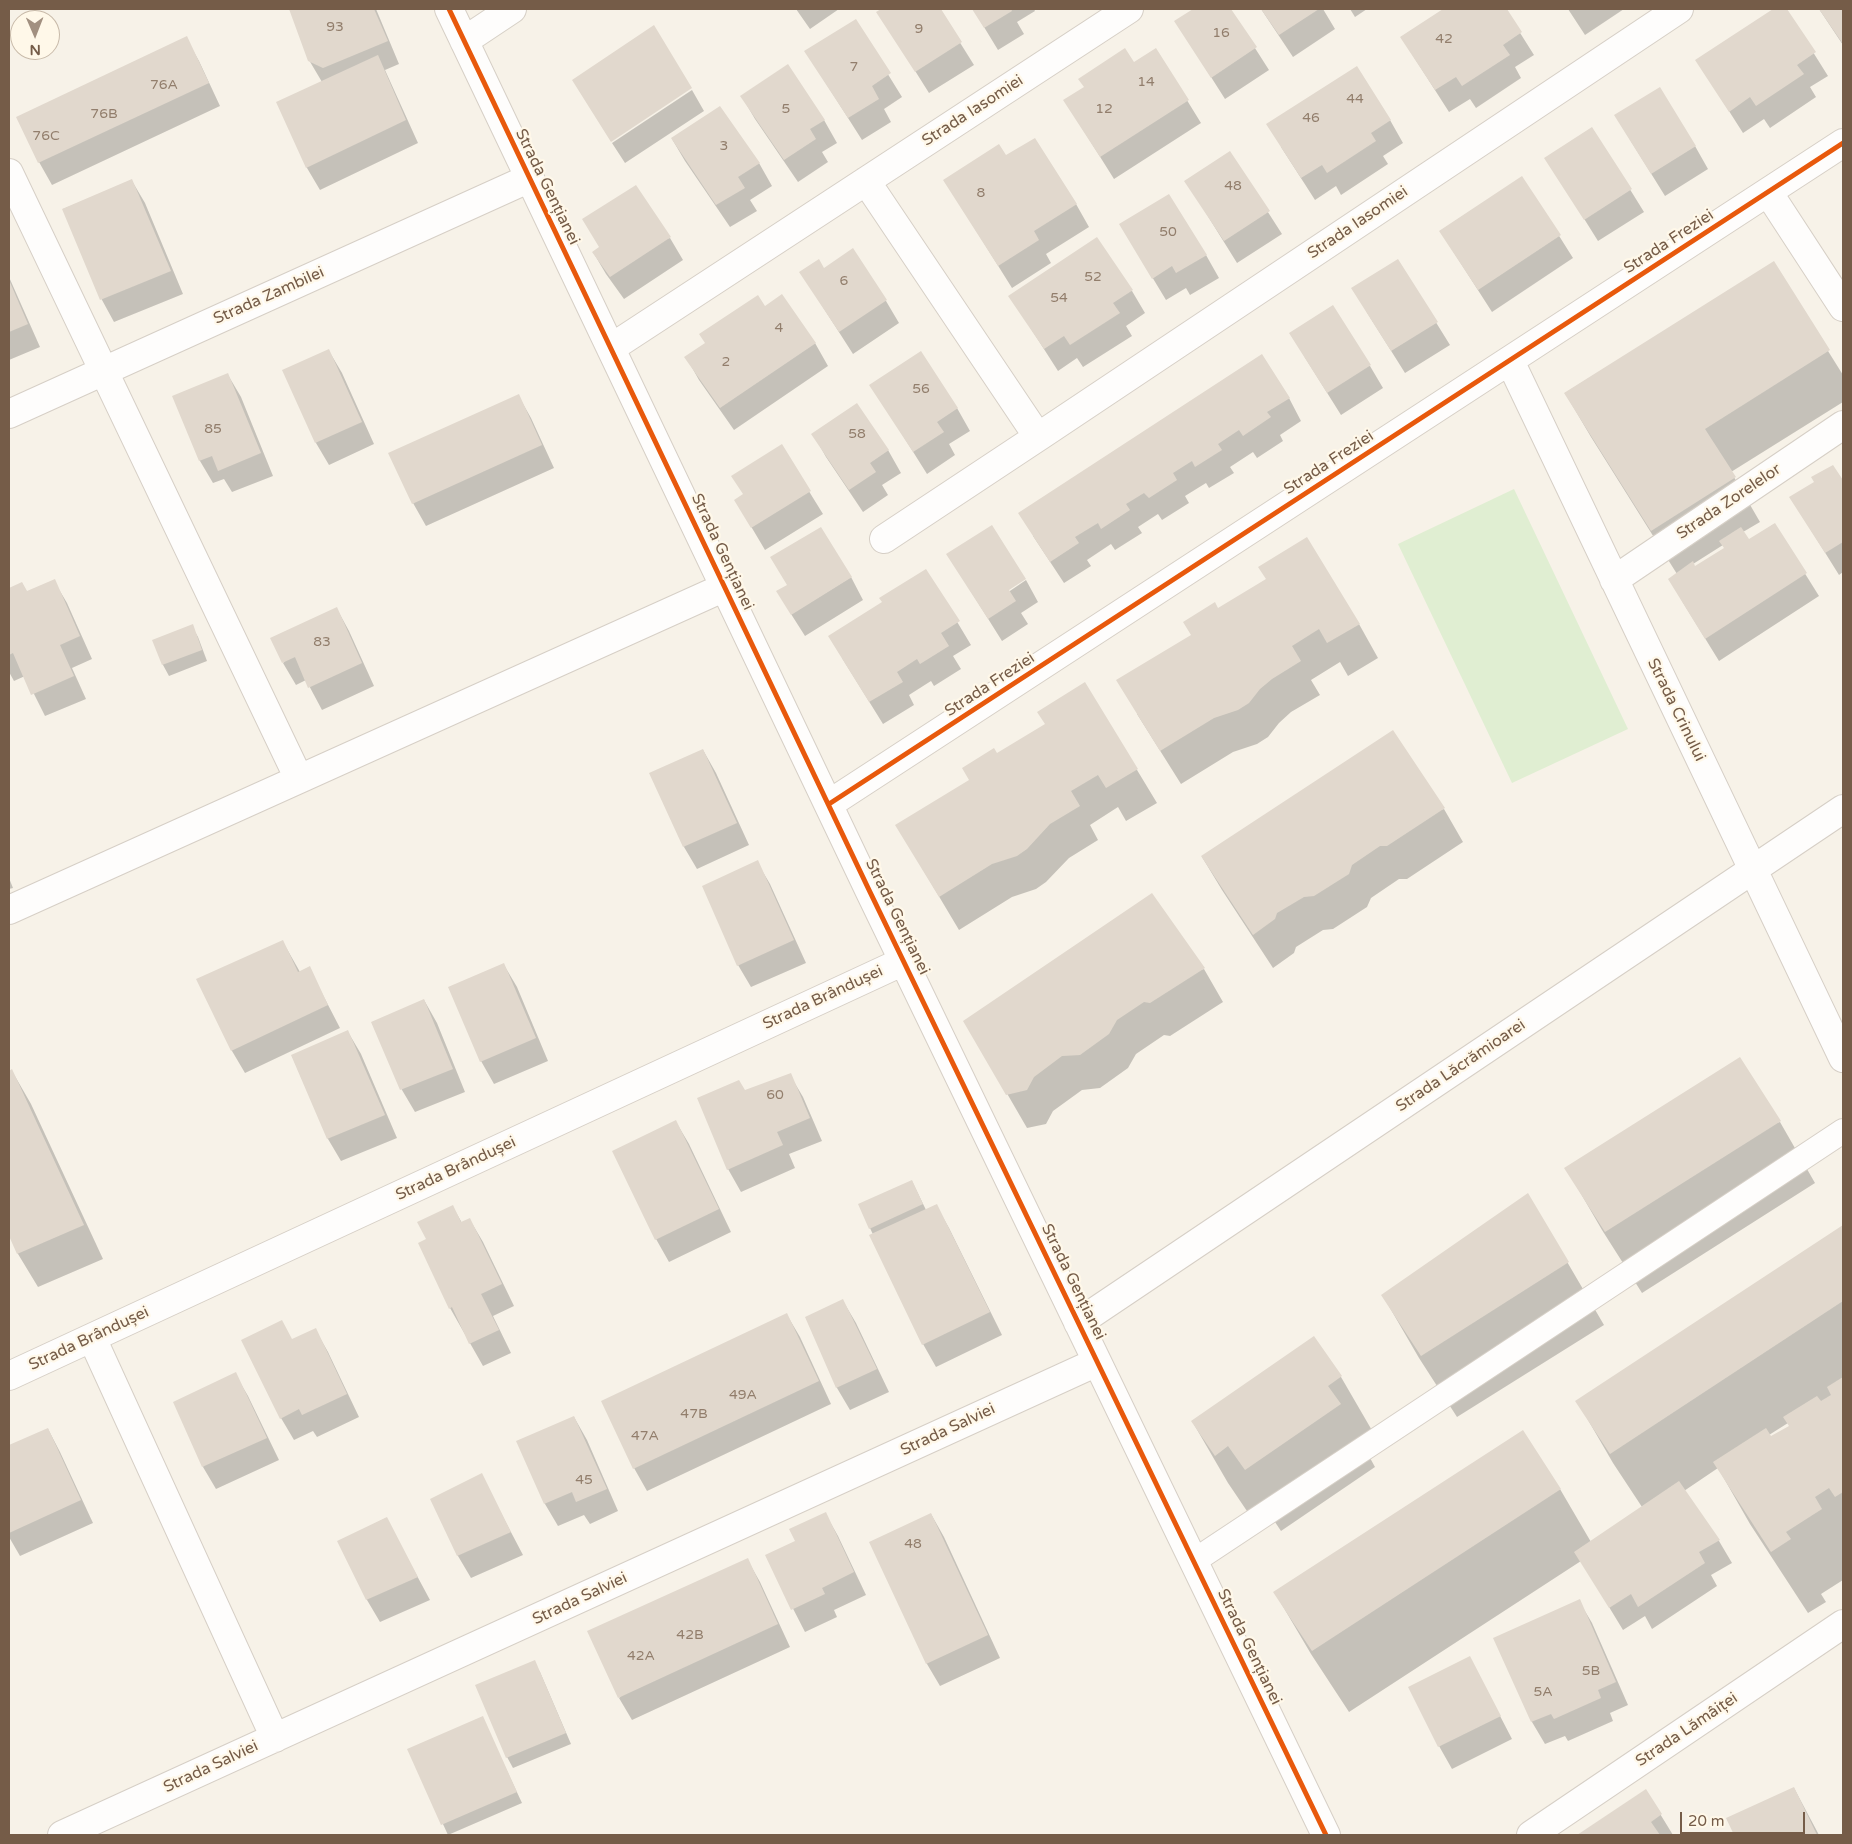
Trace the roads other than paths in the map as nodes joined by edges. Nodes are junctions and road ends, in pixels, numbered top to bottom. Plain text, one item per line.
1 (449, 9) edge
2 (512, 9) edge
3 (1129, 9) edge
4 (1679, 9) edge
5 (464, 41) junction
6 (1843, 143) edge
7 (9, 173) edge
8 (530, 178) junction
9 (866, 181) junction
10 (1768, 192) junction
11 (1843, 307) edge
12 (611, 348) junction
13 (1510, 361) junction
14 (104, 371) junction
15 (9, 414) edge
16 (1843, 425) edge
17 (1038, 437) junction
18 (884, 539) dead end
19 (1614, 580) junction
20 (725, 587) junction
21 (299, 779) junction
22 (829, 804) junction
23 (1843, 809) edge
24 (1753, 870) junction
25 (9, 910) edge
26 (904, 961) junction
27 (1843, 1058) edge
28 (1843, 1131) edge
29 (1078, 1323) junction
30 (92, 1338) junction
31 (1097, 1362) junction
32 (9, 1376) edge
33 (1194, 1561) junction
34 (1843, 1624) edge
35 (275, 1738) junction
36 (62, 1835) edge
37 (1326, 1835) edge
38 (1531, 1835) edge

1 - 5 street, Strada Gențianei
2 - 5 street
3 - 9 street, Strada Iasomiei
4 - 17 street, Strada Iasomiei
5 - 8 street, Strada Gențianei
6 - 10 street, Strada Freziei
7 - 14 street
8 - 12 street, Strada Gențianei
8 - 14 street, Strada Zambilei
9 - 12 street, Strada Iasomiei
9 - 17 street
10 - 11 street
10 - 13 street, Strada Freziei
12 - 20 street, Strada Gențianei
13 - 19 street, Strada Crinului
13 - 22 street, Strada Freziei
14 - 15 street, Strada Zambilei
14 - 21 street
16 - 19 street, Strada Zorelelor
17 - 18 street, Strada Iasomiei
19 - 24 street, Strada Crinului
20 - 21 street
20 - 22 street, Strada Gențianei
21 - 25 street
22 - 26 street, Strada Gențianei
23 - 24 street, Strada Lăcrămioarei
24 - 27 street, Strada Crinului
24 - 29 street, Strada Lăcrămioarei
26 - 29 street, Strada Gențianei
26 - 30 street, Strada Brândușei
28 - 33 lane
29 - 31 street, Strada Gențianei
30 - 32 street, Strada Brândușei
30 - 35 street
31 - 33 street, Strada Gențianei
31 - 35 street, Strada Salviei
33 - 37 street, Strada Gențianei
34 - 38 street, Strada Lămâiței
35 - 36 street, Strada Salviei

